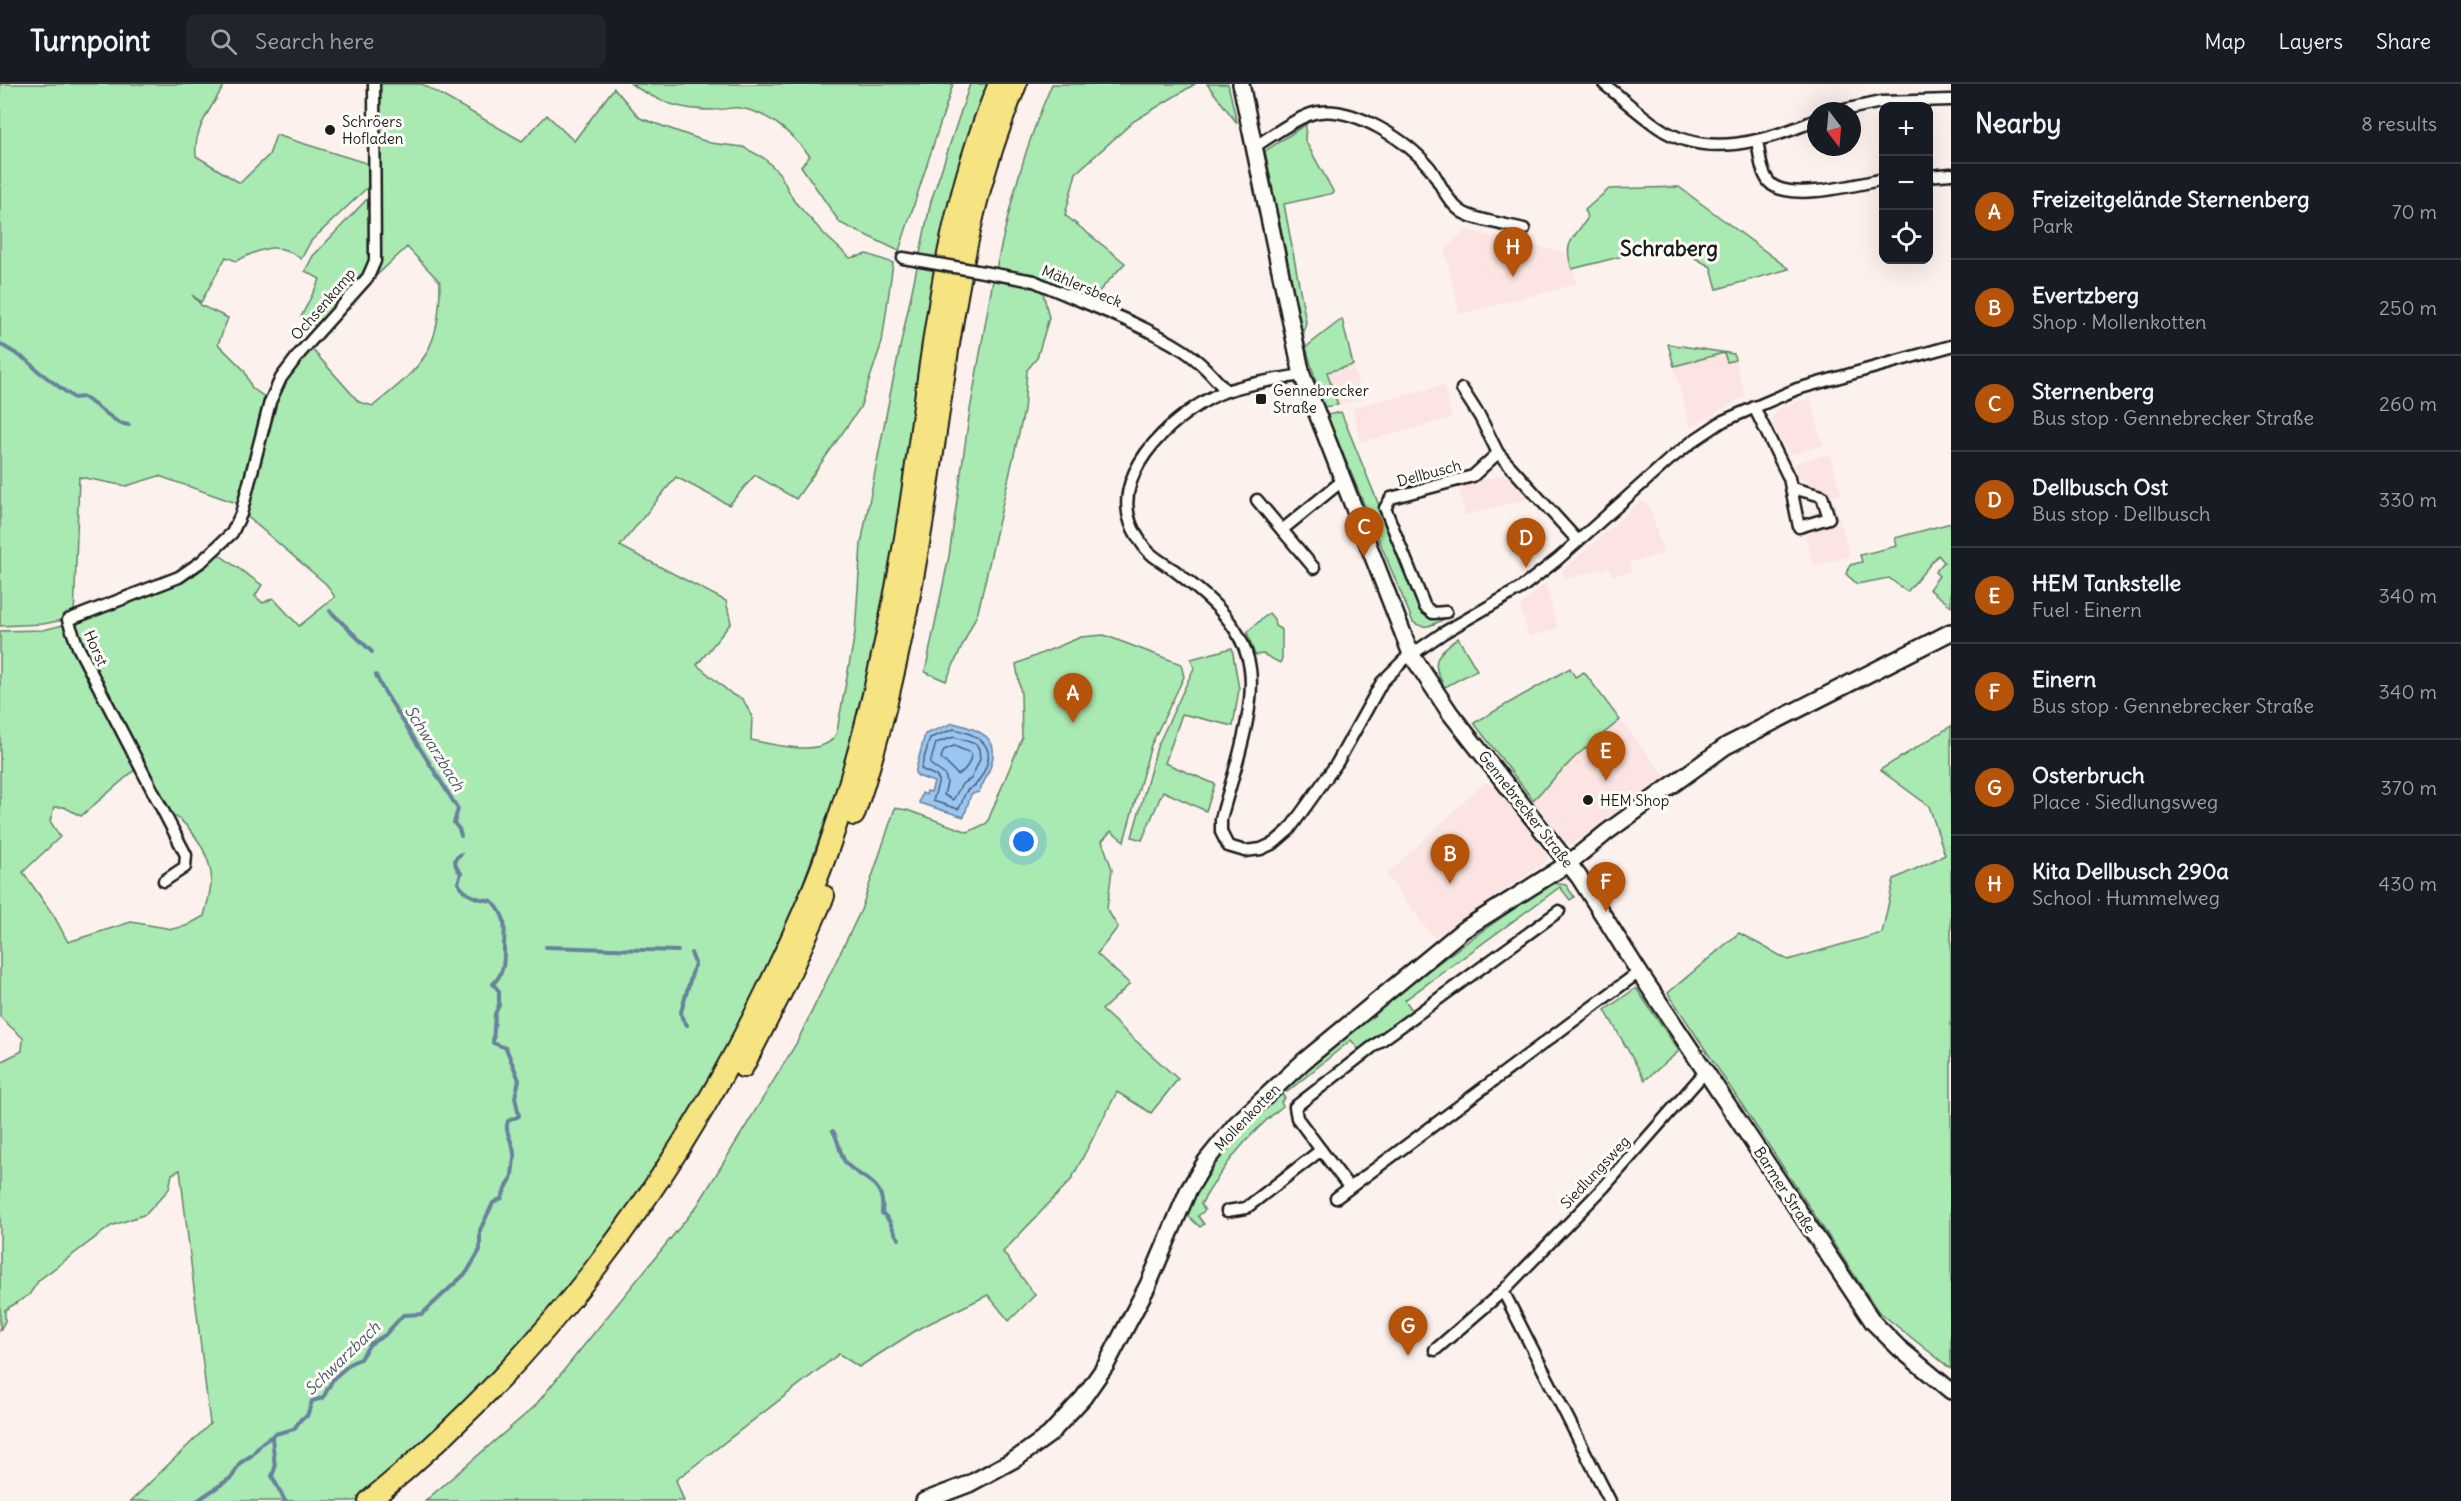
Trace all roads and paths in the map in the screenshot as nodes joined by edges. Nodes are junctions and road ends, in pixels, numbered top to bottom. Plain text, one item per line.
1 (374, 84) edge
2 (999, 84) edge
3 (1016, 84) edge
4 (1241, 84) edge
5 (1604, 84) edge
6 (1951, 100) edge
7 (1861, 106) edge
8 (1807, 123) edge
9 (1757, 141) junction
10 (1254, 147) junction
11 (1951, 174) edge
12 (1933, 176) edge
13 (1879, 180) edge
14 (1524, 229) dead end
15 (903, 258) dead end
16 (1951, 346) edge
17 (1302, 375) junction
18 (1462, 389) dead end
19 (1226, 391) junction
20 (1754, 406) junction
21 (1498, 453) junction
22 (254, 463) joint
23 (1342, 481) junction
24 (1792, 488) dead end
25 (1257, 500) dead end
26 (1282, 530) junction
27 (1578, 541) junction
28 (1314, 568) dead end
29 (1446, 612) dead end
30 (1951, 632) edge
31 (1412, 654) junction
32 (1569, 863) junction
33 (164, 881) dead end
34 (1559, 911) dead end
35 (1639, 972) junction
36 (1706, 1071) junction
37 (1321, 1150) junction
38 (1349, 1187) junction
39 (1335, 1198) dead end
40 (1227, 1211) dead end
41 (1503, 1291) junction
42 (1435, 1350) dead end
43 (1951, 1391) edge
44 (369, 1501) edge
45 (387, 1501) edge
46 (924, 1501) edge
47 (1610, 1501) edge

1 - 22 street, Ochsenkamp
2 - 44 highway
3 - 45 highway
4 - 10 main road, Gennebrecker Straße
5 - 9 street
6 - 7 street
8 - 9 street
9 - 13 street
10 - 14 street
10 - 17 main road, Gennebrecker Straße
11 - 12 street
15 - 19 street, Mählersbeck, bridge
16 - 20 street
17 - 19 street
17 - 23 main road, Gennebrecker Straße
18 - 21 street
19 - 31 street
20 - 24 street
20 - 27 street
21 - 27 street
21 - 29 street, Dellbusch
22 - 33 street, Horst
23 - 26 street
23 - 31 main road, Gennebrecker Straße
25 - 26 street
26 - 28 street
27 - 31 street
30 - 32 main road, Mollenkotten
31 - 32 main road, Gennebrecker Straße
32 - 35 main road, Gennebrecker Straße
32 - 46 main road, Mollenkotten
34 - 37 street
35 - 36 main road, Barmer Straße
35 - 38 street
36 - 41 street, Siedlungsweg
36 - 43 main road, Barmer Straße
37 - 38 street
37 - 40 street
38 - 39 street
41 - 42 street, Siedlungsweg
41 - 47 street

